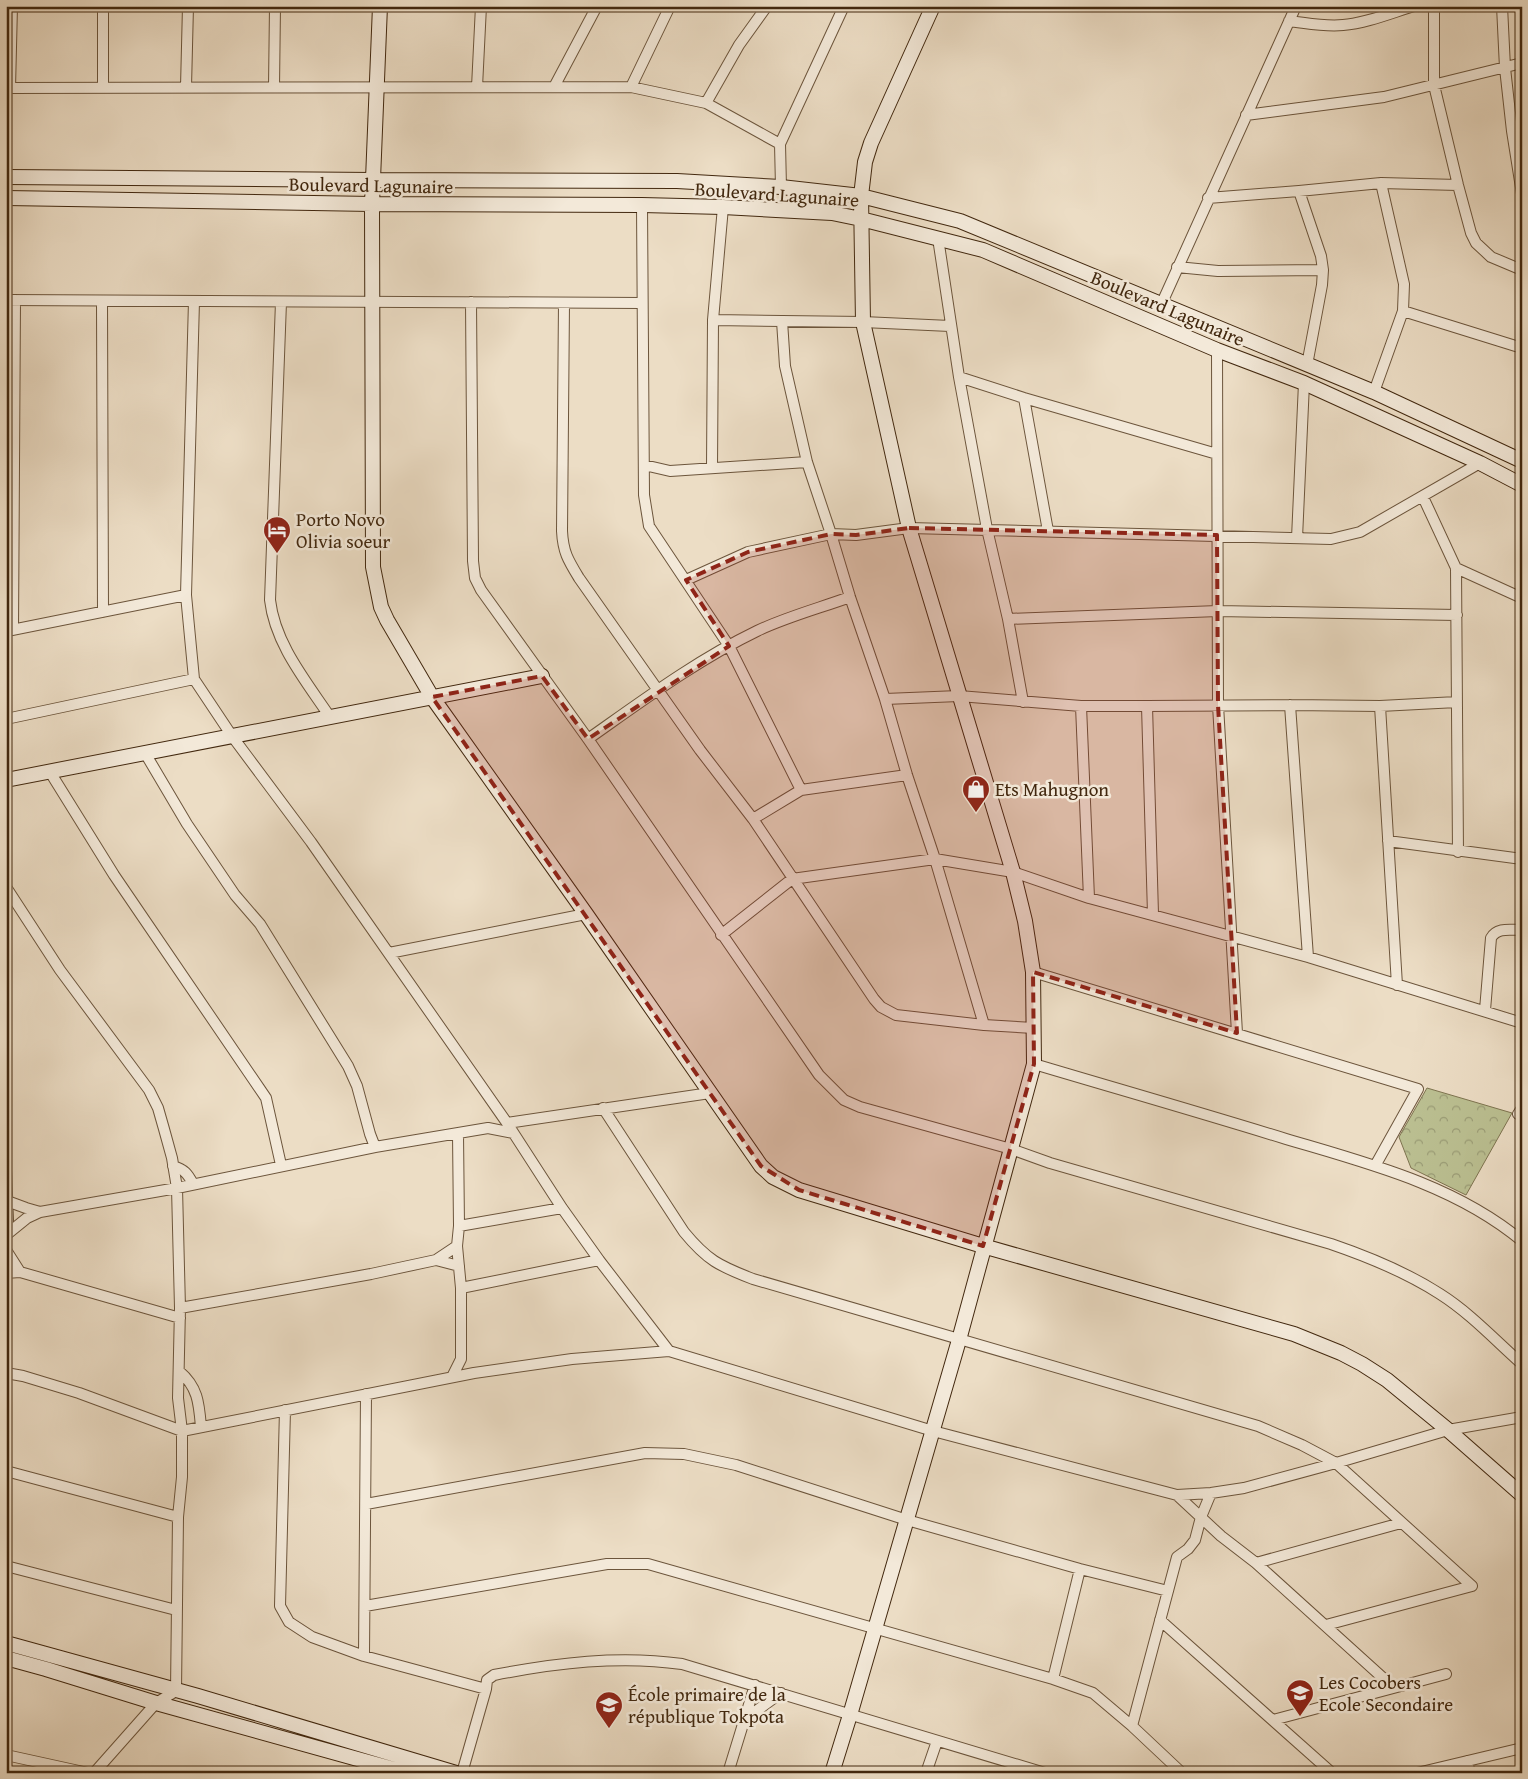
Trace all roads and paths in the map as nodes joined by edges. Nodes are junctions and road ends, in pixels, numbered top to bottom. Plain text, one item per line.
1 (12, 6) edge
2 (103, 6) edge
3 (188, 6) edge
4 (275, 6) edge
5 (380, 6) edge
6 (482, 6) edge
7 (597, 6) edge
8 (670, 6) edge
9 (767, 6) edge
10 (844, 6) edge
11 (933, 6) edge
12 (1296, 6) edge
13 (1414, 6) edge
14 (1434, 6) edge
15 (1502, 6) edge
16 (1289, 21) junction
17 (1522, 63) edge
18 (1505, 68) junction
19 (1434, 85) junction
20 (186, 87) junction
21 (274, 87) junction
22 (376, 87) junction
23 (477, 87) junction
24 (554, 87) junction
25 (631, 87) junction
26 (8, 88) edge
27 (103, 88) junction
28 (706, 103) junction
29 (1246, 114) junction
30 (780, 144) junction
31 (6, 177) edge
32 (373, 180) junction
33 (1381, 182) junction
34 (1458, 185) junction
35 (780, 187) junction
36 (1299, 191) junction
37 (1522, 194) edge
38 (861, 196) junction
39 (6, 198) edge
40 (1208, 198) junction
41 (372, 204) junction
42 (642, 205) junction
43 (723, 207) junction
44 (861, 218) junction
45 (938, 238) junction
46 (1177, 267) junction
47 (1323, 270) junction
48 (1522, 270) edge
49 (10, 300) edge
50 (102, 301) junction
51 (194, 301) junction
52 (281, 302) junction
53 (373, 302) junction
54 (471, 302) junction
55 (564, 303) junction
56 (642, 303) junction
57 (1160, 305) junction
58 (1403, 311) junction
59 (713, 320) junction
60 (782, 321) junction
61 (863, 322) junction
62 (950, 326) junction
63 (1522, 348) edge
64 (1217, 350) junction
65 (1307, 365) junction
66 (959, 377) junction
67 (1304, 383) junction
68 (1374, 392) junction
69 (1024, 398) junction
70 (1217, 454) junction
71 (1522, 461) edge
72 (807, 462) junction
73 (1480, 463) junction
74 (644, 465) junction
75 (712, 468) junction
76 (1522, 485) edge
77 (1423, 497) junction
78 (909, 528) junction
79 (988, 529) junction
80 (1048, 531) junction
81 (831, 534) junction
82 (1218, 535) junction
83 (1297, 538) junction
84 (1456, 568) junction
85 (686, 580) junction
86 (186, 595) junction
87 (850, 597) junction
88 (1522, 598) edge
89 (1218, 610) junction
90 (103, 612) junction
91 (1457, 615) junction
92 (1008, 619) junction
93 (10, 630) edge
94 (729, 646) junction
95 (542, 676) junction
96 (194, 679) junction
97 (658, 690) junction
98 (959, 696) junction
99 (432, 697) junction
100 (885, 699) junction
101 (1023, 702) junction
102 (1457, 702) junction
103 (1218, 705) junction
104 (1290, 705) junction
105 (1081, 706) junction
106 (1148, 706) junction
107 (1380, 706) junction
108 (330, 717) junction
109 (6, 719) edge
110 (232, 736) junction
111 (588, 739) junction
112 (144, 753) junction
113 (50, 772) junction
114 (907, 775) junction
115 (6, 780) edge
116 (801, 790) junction
117 (753, 819) junction
118 (1388, 841) junction
119 (1458, 852) junction
120 (935, 858) junction
121 (1522, 860) edge
122 (1013, 872) junction
123 (792, 880) junction
124 (6, 887) edge
125 (1089, 898) junction
126 (586, 914) junction
127 (1153, 914) junction
128 (1522, 930) edge
129 (721, 935) junction
130 (1232, 935) junction
131 (389, 953) junction
132 (1308, 957) junction
133 (1033, 972) junction
134 (1397, 985) junction
135 (1484, 1010) junction
136 (1522, 1023) edge
137 (984, 1025) junction
138 (1034, 1028) junction
139 (1237, 1033) junction
140 (1034, 1064) junction
141 (710, 1093) junction
142 (603, 1108) junction
143 (499, 1111) junction
144 (507, 1123) junction
145 (488, 1128) junction
146 (513, 1133) junction
147 (370, 1134) junction
148 (458, 1134) junction
149 (375, 1147) junction
150 (363, 1149) junction
151 (1011, 1149) junction
152 (281, 1165) junction
153 (173, 1166) junction
154 (1375, 1166) junction
155 (6, 1169) edge
156 (193, 1184) junction
157 (177, 1188) junction
158 (8, 1201) junction
159 (562, 1208) junction
160 (40, 1212) junction
161 (459, 1226) junction
162 (6, 1234) edge
163 (1522, 1240) edge
164 (457, 1246) junction
165 (983, 1246) junction
166 (6, 1250) edge
167 (436, 1260) junction
168 (598, 1260) junction
169 (459, 1266) junction
170 (20, 1272) junction
171 (6, 1273) edge
172 (461, 1288) junction
173 (180, 1313) junction
174 (959, 1340) junction
175 (669, 1351) junction
176 (461, 1359) junction
177 (1522, 1364) edge
178 (179, 1371) junction
179 (6, 1373) edge
180 (474, 1373) junction
181 (452, 1377) junction
182 (366, 1394) junction
183 (285, 1410) junction
184 (1522, 1416) edge
185 (201, 1427) junction
186 (1448, 1430) junction
187 (182, 1431) junction
188 (933, 1431) junction
189 (1336, 1463) junction
190 (6, 1471) edge
191 (1211, 1493) junction
192 (1177, 1495) junction
193 (1522, 1495) edge
194 (366, 1504) junction
195 (178, 1517) junction
196 (1201, 1518) junction
197 (906, 1520) junction
198 (1401, 1523) junction
199 (1256, 1564) junction
200 (6, 1566) edge
201 (1080, 1569) junction
202 (1168, 1591) junction
203 (365, 1606) junction
204 (176, 1610) junction
205 (1160, 1620) junction
206 (1326, 1625) junction
207 (876, 1628) junction
208 (6, 1643) edge
209 (364, 1656) junction
210 (6, 1658) edge
211 (1446, 1674) dead end
212 (1053, 1679) junction
213 (755, 1685) junction
214 (1393, 1688) junction
215 (486, 1689) junction
216 (176, 1691) junction
217 (781, 1693) junction
218 (156, 1703) junction
219 (850, 1715) junction
220 (745, 1719) junction
221 (1273, 1720) junction
222 (1132, 1726) junction
223 (937, 1740) junction
224 (1522, 1748) edge
225 (6, 1755) edge
226 (1467, 1761) junction
227 (88, 1773) edge
228 (94, 1773) edge
229 (408, 1773) edge
230 (456, 1773) edge
231 (462, 1773) edge
232 (728, 1773) edge
233 (832, 1773) edge
234 (926, 1773) edge
235 (1045, 1773) edge
236 (1182, 1773) edge
237 (1332, 1773) edge
238 (1417, 1773) edge
239 (1470, 1773) edge

1 - 26 street
2 - 27 street
3 - 20 street
4 - 21 street
5 - 22 street
6 - 23 street
7 - 24 street
8 - 25 street
9 - 28 street
10 - 30 street
11 - 38 street
12 - 16 street
13 - 16 street
14 - 19 street
15 - 18 street
16 - 29 street
17 - 18 street
18 - 19 street
18 - 37 street
19 - 29 street
19 - 34 street
20 - 21 street
20 - 27 street
21 - 22 street
22 - 23 street
22 - 32 street
23 - 24 street
24 - 25 street
25 - 28 street
26 - 27 street
28 - 30 street
29 - 40 street
30 - 35 street
31 - 32 street, Boulevard Lagunaire
32 - 35 street, Boulevard Lagunaire
32 - 41 street
33 - 34 street
33 - 36 street
33 - 58 street
34 - 48 street
35 - 38 street, Boulevard Lagunaire
36 - 40 street
36 - 47 street
38 - 44 street
38 - 57 street, Boulevard Lagunaire
39 - 41 street, Boulevard Lagunaire
40 - 46 street
41 - 42 street, Boulevard Lagunaire
41 - 53 street
42 - 43 street, Boulevard Lagunaire
42 - 56 street
43 - 44 street, Boulevard Lagunaire
43 - 59 street
44 - 45 street, Boulevard Lagunaire
44 - 61 street
45 - 62 street
45 - 64 street, Boulevard Lagunaire
46 - 47 street
46 - 57 street
47 - 65 street
49 - 50 street
49 - 93 street
50 - 51 street
50 - 90 street
51 - 52 street
51 - 86 street
52 - 53 street
52 - 108 street
53 - 54 street
53 - 99 street
54 - 55 street
54 - 95 street
55 - 56 street
55 - 97 street
56 - 74 street
57 - 65 street, Boulevard Lagunaire
58 - 63 street
58 - 68 street
59 - 60 street
59 - 75 street
60 - 61 street
60 - 72 street
61 - 62 street
61 - 78 street
62 - 66 street
64 - 67 street, Boulevard Lagunaire
64 - 70 street
65 - 68 street, Boulevard Lagunaire
66 - 69 street
66 - 79 street
67 - 73 street, Boulevard Lagunaire
67 - 83 street
68 - 71 street, Boulevard Lagunaire
69 - 70 street
69 - 80 street
70 - 82 street
72 - 75 street
72 - 81 street
73 - 76 street, Boulevard Lagunaire
73 - 77 street
74 - 75 street
74 - 85 street
77 - 83 street
77 - 84 street
78 - 79 street
78 - 81 street
78 - 98 street
79 - 80 street
79 - 92 street
80 - 82 street
81 - 85 street
81 - 87 street
82 - 83 street
82 - 89 street
84 - 88 street
84 - 91 street
85 - 94 street
86 - 90 street
86 - 96 street
87 - 94 street
87 - 100 street
89 - 91 street
89 - 92 street
89 - 103 street
90 - 93 street
91 - 102 street
92 - 101 street
94 - 97 street
94 - 116 street
95 - 99 street
95 - 111 street
96 - 109 street
96 - 110 street
97 - 111 street
97 - 117 street
98 - 100 street
98 - 101 street
98 - 122 street
99 - 108 street
99 - 126 street
100 - 114 street
101 - 105 street
102 - 107 street
102 - 119 street
103 - 104 street
103 - 106 street
103 - 130 street
104 - 107 street
104 - 132 street
105 - 106 street
105 - 125 street
106 - 127 street
107 - 118 street
108 - 110 street
110 - 112 street
110 - 131 street
111 - 129 street
112 - 113 street
112 - 147 street
113 - 115 street
113 - 152 street
114 - 116 street
114 - 120 street
116 - 117 street
117 - 123 street
118 - 119 street
118 - 134 street
119 - 121 street
120 - 122 street
120 - 123 street
120 - 137 street
122 - 125 street
122 - 133 street
123 - 129 street
123 - 137 street
124 - 153 street
125 - 127 street
126 - 131 street
126 - 141 street
127 - 130 street
128 - 135 street
129 - 151 street
130 - 132 street
130 - 139 street
131 - 143 street
132 - 134 street
133 - 138 street
133 - 139 street
134 - 135 street
135 - 136 street
137 - 138 street
138 - 140 street
139 - 154 street
140 - 151 street
140 - 154 street
141 - 142 street
141 - 165 street
142 - 144 street
142 - 174 street
143 - 144 street
143 - 145 street
144 - 146 street
145 - 146 street
145 - 148 street
146 - 159 street
147 - 149 street
147 - 150 street
148 - 149 street
148 - 161 street
149 - 150 street
150 - 152 street
151 - 165 street
151 - 177 street
152 - 156 street
153 - 156 street
153 - 157 street
154 - 163 street
155 - 158 street
156 - 157 street
157 - 160 street
157 - 173 street
158 - 160 street
158 - 162 street
159 - 161 street
159 - 168 street
160 - 162 street
161 - 164 street
164 - 167 street
164 - 169 street
165 - 174 street
165 - 186 street
166 - 170 street
167 - 169 street
167 - 173 street
168 - 172 street
168 - 175 street
169 - 172 street
170 - 171 street
170 - 173 street
172 - 176 street
173 - 178 street
174 - 188 street
174 - 189 street
175 - 180 street
175 - 188 street
176 - 180 street
176 - 181 street
178 - 185 street
178 - 187 street
179 - 187 street
180 - 181 street
181 - 182 street
182 - 183 street
182 - 194 street
183 - 185 street
183 - 209 street
184 - 186 street
185 - 187 street
186 - 189 street
186 - 193 street
187 - 195 street
188 - 192 street
188 - 197 street
189 - 191 street
189 - 198 street
190 - 195 street
191 - 192 street
191 - 196 street
192 - 196 street
194 - 197 street
194 - 203 street
195 - 204 street
196 - 199 street
196 - 202 street
197 - 201 street
197 - 207 street
198 - 199 street
198 - 206 street
199 - 206 street
200 - 204 street
201 - 202 street
201 - 212 street
202 - 205 street
203 - 207 street
203 - 209 street
204 - 216 street
205 - 221 street
205 - 222 street
206 - 214 street
207 - 212 street
207 - 219 street
208 - 216 street
209 - 215 street
210 - 218 street
211 - 214 street
212 - 222 street
213 - 215 street
213 - 217 street
213 - 220 street
214 - 221 street
215 - 231 street
216 - 218 street
216 - 230 street
217 - 219 street
217 - 220 street
218 - 228 street
218 - 229 street
219 - 223 street
219 - 233 street
220 - 232 street
221 - 237 street
222 - 236 street
223 - 234 street
223 - 235 street
224 - 226 street
225 - 227 street
226 - 238 street
226 - 239 street

